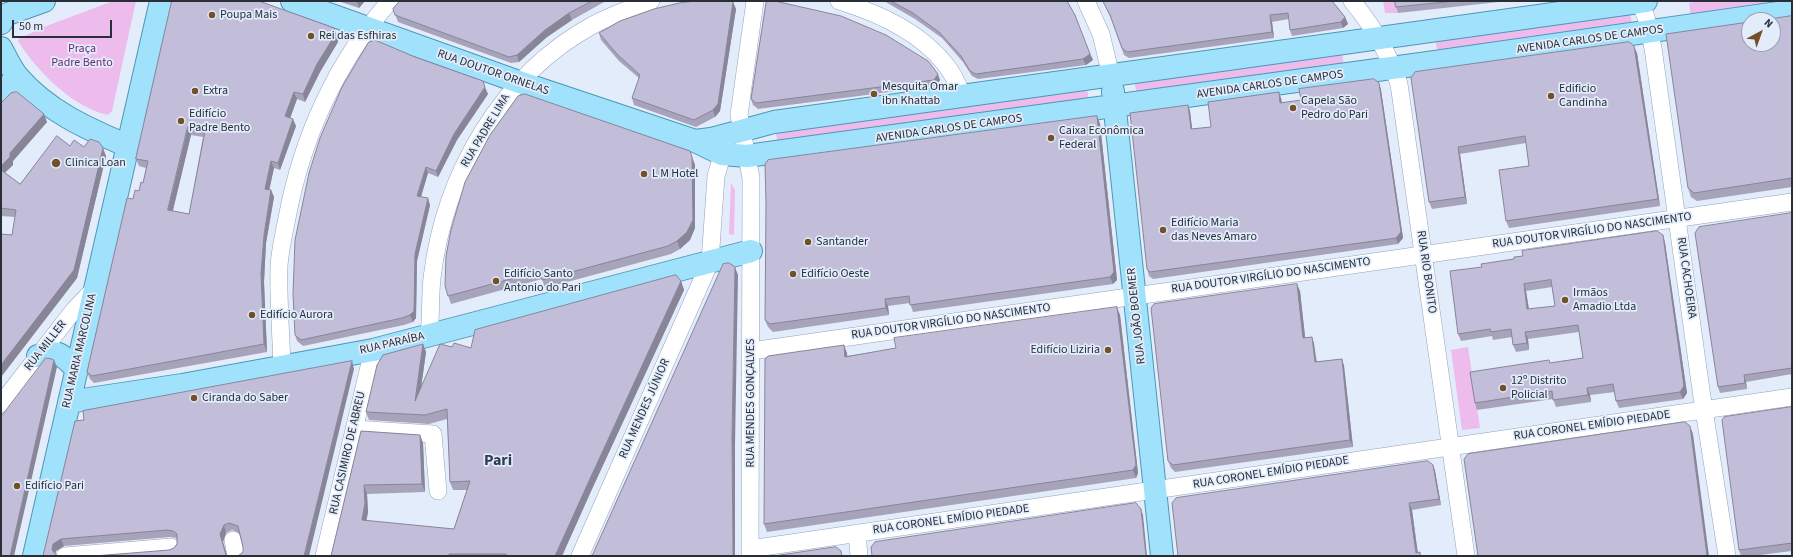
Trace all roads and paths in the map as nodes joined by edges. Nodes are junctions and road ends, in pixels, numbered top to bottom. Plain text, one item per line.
1 (44, 1) edge
2 (161, 1) edge
3 (292, 1) edge
4 (390, 1) edge
5 (651, 1) edge
6 (755, 1) edge
7 (839, 1) edge
8 (1086, 1) edge
9 (1352, 1) edge
10 (1641, 1) edge
11 (1792, 11) edge
12 (2, 18) edge
13 (366, 28) junction
14 (1650, 31) junction
15 (1378, 39) junction
16 (1, 48) edge
17 (1394, 68) junction
18 (1111, 76) junction
19 (17, 77) junction
20 (519, 82) junction
21 (1, 94) edge
22 (963, 96) junction
23 (1114, 106) junction
24 (733, 134) junction
25 (128, 146) junction
26 (747, 156) junction
27 (1792, 202) edge
28 (1677, 218) junction
29 (751, 251) junction
30 (1423, 255) junction
31 (710, 262) junction
32 (94, 289) junction
33 (1134, 296) junction
34 (430, 336) junction
35 (373, 350) junction
36 (751, 350) junction
37 (38, 356) junction
38 (282, 366) junction
39 (77, 369) junction
40 (1792, 397) edge
41 (69, 402) junction
42 (1, 404) edge
43 (1704, 410) junction
44 (354, 429) junction
45 (1450, 447) junction
46 (1155, 490) junction
47 (438, 491) dead end
48 (857, 533) junction
49 (171, 547) dead end
50 (750, 552) edge
51 (34, 556) edge
52 (64, 556) edge
53 (324, 556) edge
54 (580, 556) edge
55 (859, 556) edge
56 (1162, 556) edge
57 (1466, 556) edge
58 (1727, 556) edge

1 - 12 main road
2 - 25 main road
3 - 13 main road, RUA DOUTOR ORNELAS
4 - 13 street
5 - 20 street, RUA PADRE LIMA
6 - 24 street, RUA MENDES JÚNIOR
7 - 22 street
8 - 18 street
9 - 15 street, RUA RIO BONITO
10 - 14 street, RUA CACHOEIRA
10 - 15 main road
11 - 14 main road, AVENIDA CARLOS DE CAMPOS
13 - 20 main road, RUA DOUTOR ORNELAS
13 - 38 street
14 - 17 main road, AVENIDA CARLOS DE CAMPOS
14 - 28 street, RUA CACHOEIRA
15 - 17 street, RUA RIO BONITO
15 - 18 main road
16 - 19 main road
17 - 23 main road, AVENIDA CARLOS DE CAMPOS
17 - 30 street, RUA RIO BONITO
18 - 22 main road
18 - 23 main road, RUA JOÃO BOEMER
19 - 21 main road
19 - 25 main road
20 - 24 main road, RUA DOUTOR ORNELAS
20 - 34 street, RUA PADRE LIMA
22 - 24 main road
23 - 26 main road, AVENIDA CARLOS DE CAMPOS
23 - 33 main road, RUA JOÃO BOEMER
24 - 26 main road, RUA DOUTOR ORNELAS
24 - 31 street, RUA MENDES JÚNIOR
25 - 32 main road, RUA MARIA MARCOLINA
26 - 29 street, RUA MENDES GONÇALVES
27 - 28 street, RUA DOUTOR VIRGÍLIO DO NASCIMENTO
28 - 30 street, RUA DOUTOR VIRGÍLIO DO NASCIMENTO
28 - 43 street, RUA CACHOEIRA
29 - 31 main road, RUA PARAÍBA
29 - 36 street, RUA MENDES GONÇALVES
30 - 33 street, RUA DOUTOR VIRGÍLIO DO NASCIMENTO
30 - 45 street, RUA RIO BONITO
31 - 34 main road, RUA PARAÍBA
31 - 54 street, RUA MENDES JÚNIOR
32 - 37 street, RUA MILLER
32 - 39 main road, RUA MARIA MARCOLINA
33 - 36 street, RUA DOUTOR VIRGÍLIO DO NASCIMENTO
33 - 46 main road, RUA JOÃO BOEMER
34 - 35 main road, RUA PARAÍBA
35 - 38 main road, RUA PARAÍBA
35 - 44 street, RUA CASIMIRO DE ABREU
36 - 50 street, RUA MENDES GONÇALVES
37 - 39 main road
37 - 42 street, RUA MILLER
38 - 41 main road, RUA PARAÍBA
39 - 41 main road, RUA MARIA MARCOLINA
40 - 43 street, RUA CORONEL EMÍDIO PIEDADE
41 - 51 main road, RUA MARIA MARCOLINA
43 - 45 street, RUA CORONEL EMÍDIO PIEDADE
43 - 58 street, RUA CACHOEIRA
44 - 47 street
44 - 53 street, RUA CASIMIRO DE ABREU
45 - 46 street, RUA CORONEL EMÍDIO PIEDADE
45 - 57 street, RUA RIO BONITO
46 - 48 street, RUA CORONEL EMÍDIO PIEDADE
46 - 56 main road, RUA JOÃO BOEMER
48 - 50 street, RUA CORONEL EMÍDIO PIEDADE
48 - 55 street
49 - 52 street

